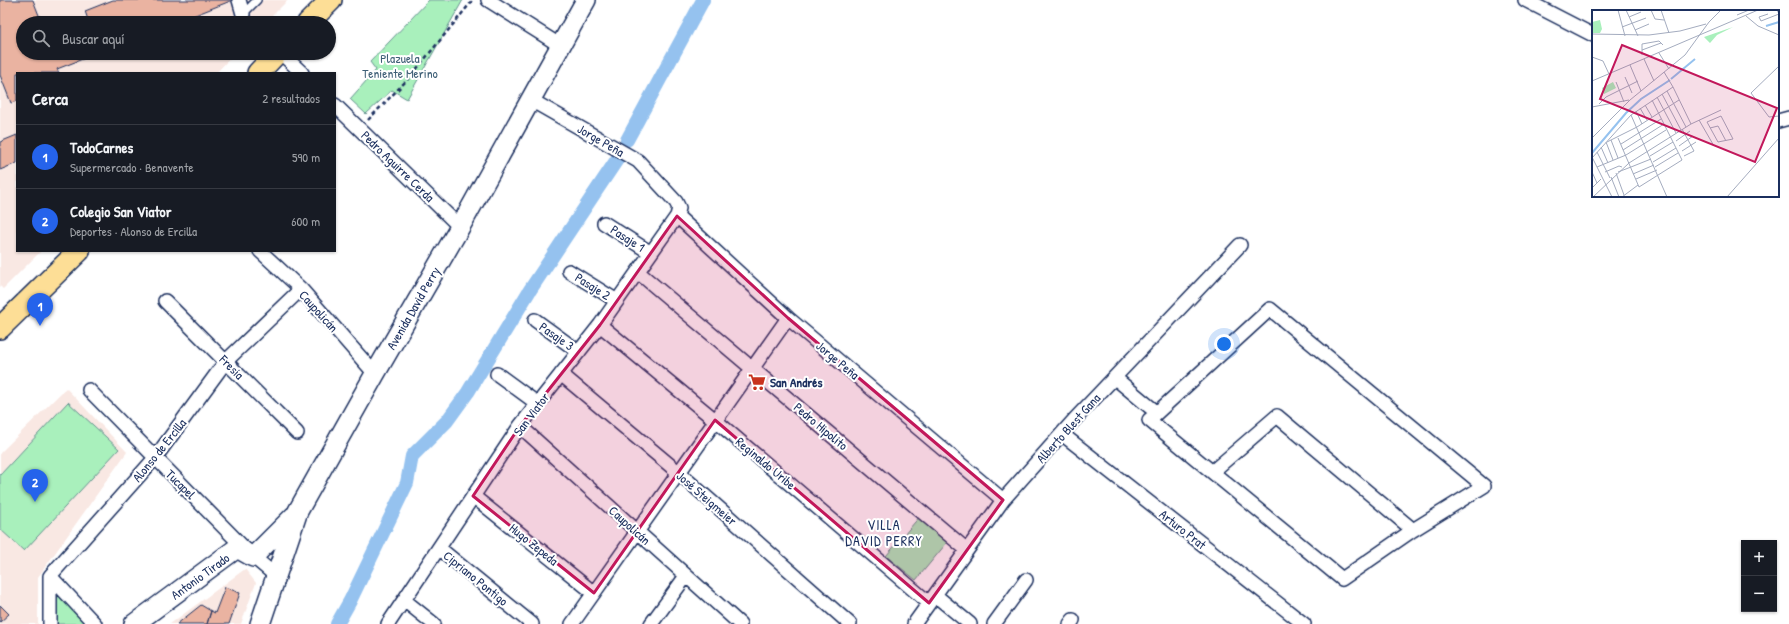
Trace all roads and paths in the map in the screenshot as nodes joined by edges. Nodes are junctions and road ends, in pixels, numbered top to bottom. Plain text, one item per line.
1 (239, 0) edge
2 (257, 0) edge
3 (331, 0) edge
4 (473, 0) edge
5 (488, 0) edge
6 (586, 0) edge
7 (1525, 0) edge
8 (246, 16) edge
9 (249, 16) edge
10 (315, 16) edge
11 (1592, 34) edge
12 (560, 46) junction
13 (270, 60) edge
14 (288, 60) edge
15 (259, 72) edge
16 (301, 72) edge
17 (531, 100) junction
18 (336, 106) edge
19 (1789, 118) edge
20 (1779, 121) edge
21 (360, 129) junction
22 (678, 212) junction
23 (604, 223) dead end
24 (460, 227) junction
25 (1240, 245) dead end
26 (78, 252) edge
27 (261, 252) edge
28 (651, 253) junction
29 (570, 271) dead end
30 (638, 272) junction
31 (301, 289) junction
32 (165, 301) dead end
33 (617, 301) junction
34 (788, 318) junction
35 (534, 320) dead end
36 (600, 325) junction
37 (0, 328) edge
38 (579, 352) junction
39 (226, 362) junction
40 (753, 368) junction
41 (375, 374) junction
42 (497, 374) dead end
43 (561, 374) junction
44 (1115, 378) junction
45 (89, 390) dead end
46 (538, 404) junction
47 (1156, 412) junction
48 (715, 420) junction
49 (520, 426) junction
50 (297, 433) dead end
51 (1062, 434) junction
52 (155, 458) junction
53 (678, 472) junction
54 (1212, 472) junction
55 (473, 496) junction
56 (1003, 500) junction
57 (298, 511) junction
58 (1413, 530) junction
59 (637, 531) junction
60 (439, 548) junction
61 (967, 550) junction
62 (253, 557) junction
63 (50, 576) junction
64 (276, 576) junction
65 (686, 576) junction
66 (1026, 580) dead end
67 (594, 592) junction
68 (932, 599) junction
69 (404, 600) junction
70 (734, 622) edge
71 (50, 624) edge
72 (95, 624) edge
73 (134, 624) edge
74 (260, 624) edge
75 (388, 624) edge
76 (434, 624) edge
77 (532, 624) edge
78 (572, 624) edge
79 (651, 624) edge
80 (850, 624) edge
81 (914, 624) edge
82 (970, 624) edge
83 (994, 624) edge
84 (1304, 624) edge

1 - 8 street
2 - 9 lane
3 - 10 main road
4 - 21 path
5 - 12 street
6 - 12 main road, Avenida David Perry
7 - 11 street
12 - 17 main road, Avenida David Perry
13 - 15 main road
14 - 16 street
17 - 22 street, Jorge Peña
17 - 24 main road, Avenida David Perry
18 - 21 street, Pedro Aguirre Cerda
19 - 20 street
21 - 24 street, Pedro Aguirre Cerda
22 - 28 street, San Viator
22 - 34 street, Jorge Peña
23 - 28 street, Pasaje 1
24 - 41 main road, Avenida David Perry
25 - 44 street, Alberto Blest Gana
26 - 37 main road
27 - 31 street, Caupolicán
28 - 30 street, San Viator
29 - 33 street, Pasaje 2
30 - 33 street, San Viator
30 - 40 street, Pedro Hipolito
31 - 39 street, Alonso de Ercilla
31 - 41 street, Caupolicán
32 - 39 street, Fresia
33 - 36 street, San Viator
34 - 40 street
34 - 56 street, Jorge Peña
35 - 38 street, Pasaje 3
36 - 38 street, San Viator
36 - 48 street, Reginaldo Uribe
38 - 43 street, San Viator
39 - 50 street, Fresia
39 - 52 street, Alonso de Ercilla
40 - 48 street
40 - 61 street, Pedro Hipolito
41 - 57 main road, Avenida David Perry
42 - 46 street
43 - 46 street, San Viator
43 - 53 street, José Steigmeier
44 - 47 street
44 - 51 street, Alberto Blest Gana
45 - 52 street, Tucapel
46 - 49 street, San Viator
47 - 54 street
47 - 58 street
48 - 53 street
48 - 68 street, Reginaldo Uribe
49 - 55 street, San Viator
49 - 59 street, Caupolicán
51 - 56 street, Alberto Blest Gana
51 - 84 street, Arturo Prat
52 - 62 street, Tucapel
52 - 63 street, Alonso de Ercilla
53 - 59 street
53 - 80 street, José Steigmeier
54 - 58 street
54 - 58 street
55 - 60 street, San Viator
55 - 67 street, Hugo Zepeda
56 - 61 street, Alberto Blest Gana
57 - 62 main road
57 - 64 main road, Avenida David Perry
59 - 65 street, Caupolicán
59 - 67 street
60 - 69 street, San Viator
60 - 77 street, Cipriano Pontigo
61 - 68 street, Alberto Blest Gana
62 - 64 street, Tucapel
62 - 73 main road, Antonio Tirado
63 - 71 street
63 - 72 street
64 - 74 main road, Avenida David Perry
65 - 70 street, Caupolicán
65 - 79 street
66 - 83 street
67 - 78 street
68 - 81 street, Alberto Blest Gana
68 - 82 street, Reginaldo Uribe
69 - 75 street, San Viator
69 - 76 street

